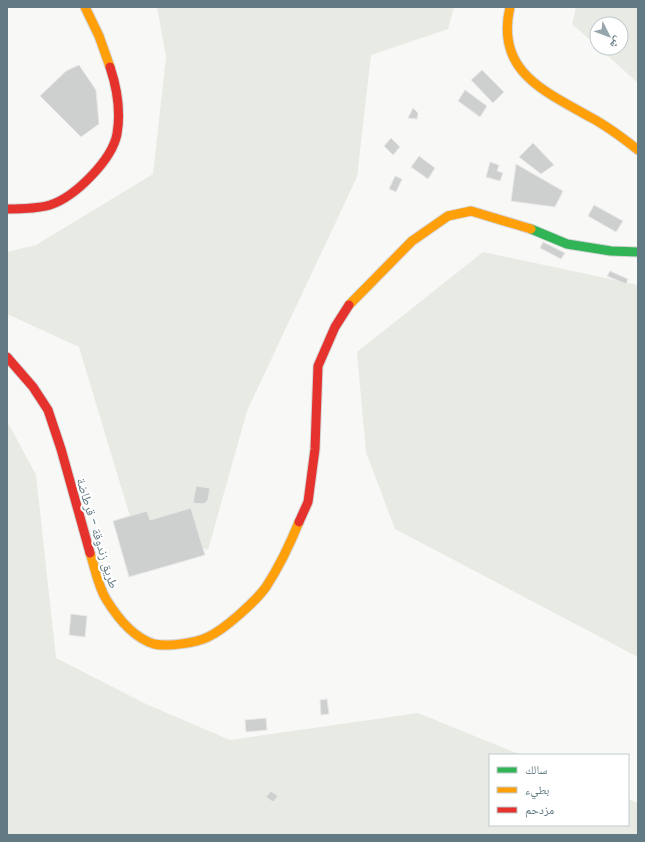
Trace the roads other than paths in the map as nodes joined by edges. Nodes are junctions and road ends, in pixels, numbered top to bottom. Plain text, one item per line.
1 (85, 7) edge
2 (510, 7) edge
3 (638, 150) edge
4 (7, 209) edge
5 (638, 252) edge
6 (7, 357) edge

1 - 4 main road
2 - 3 main road
5 - 6 main road, طريق زندوقة - قرطاضة

